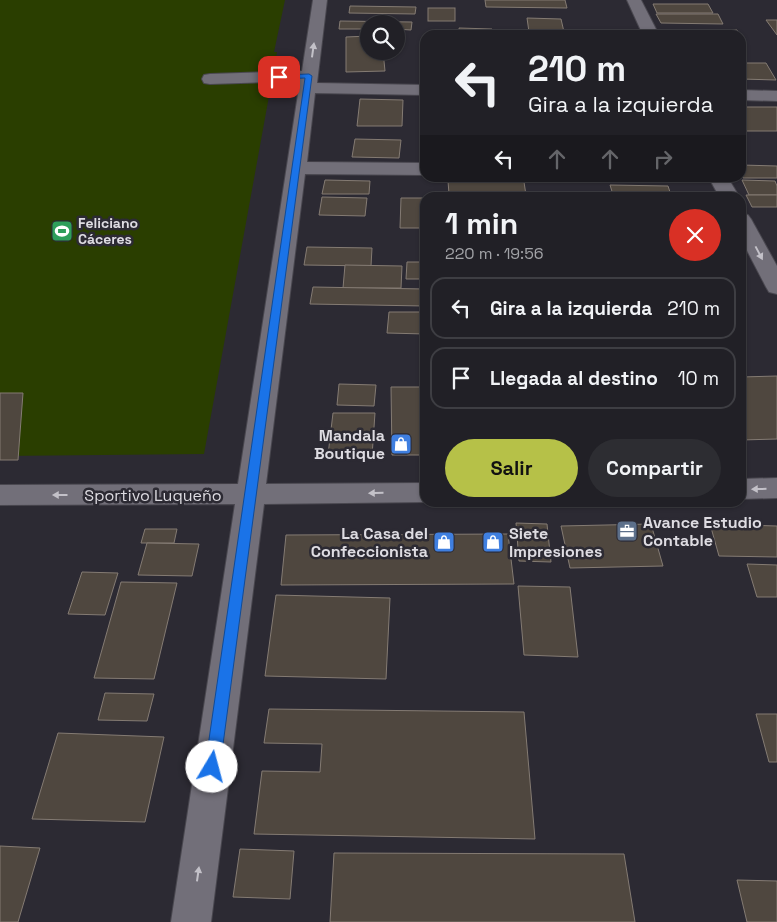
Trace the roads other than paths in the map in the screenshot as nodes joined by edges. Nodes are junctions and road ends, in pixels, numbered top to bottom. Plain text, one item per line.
1 (320, 0) edge
2 (634, 0) edge
3 (649, 30) edge
4 (210, 79) dead end
5 (308, 82) junction
6 (420, 90) edge
7 (746, 95) edge
8 (777, 96) edge
9 (296, 168) junction
10 (420, 169) edge
11 (746, 228) edge
12 (777, 287) edge
13 (777, 488) edge
14 (746, 489) edge
15 (420, 493) edge
16 (0, 495) edge
17 (249, 495) junction
18 (191, 922) edge

5 -> 1 street
2 - 3 street
4 - 5 street
5 - 6 street
5 - 9 street
7 - 8 street
9 - 10 street
9 - 17 street
11 -> 12 street
13 -> 14 street
15 -> 17 street, Sportivo Luqueño
17 -> 16 street, Sportivo Luqueño
18 -> 17 street

